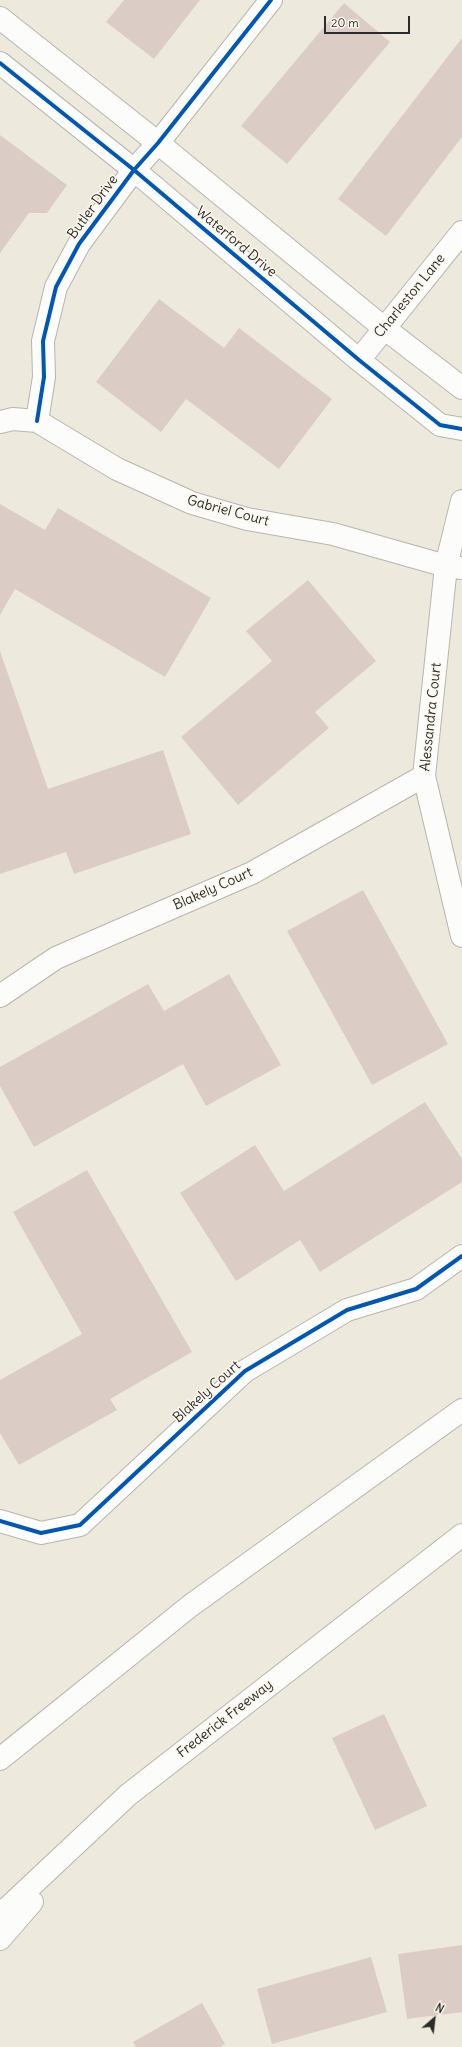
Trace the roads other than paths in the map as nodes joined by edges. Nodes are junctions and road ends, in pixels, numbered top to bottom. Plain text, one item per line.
1 (271, 0) edge
2 (0, 18) edge
3 (0, 63) edge
4 (158, 143) junction
5 (134, 170) junction
6 (462, 232) edge
7 (384, 328) junction
8 (359, 360) junction
9 (462, 388) edge
10 (37, 421) junction
11 (0, 422) edge
12 (462, 429) edge
13 (462, 501) edge
14 (454, 567) edge
15 (424, 776) junction
16 (462, 936) edge
17 (0, 996) edge
18 (462, 1256) edge
19 (462, 1410) edge
20 (0, 1521) edge
21 (462, 1535) edge
22 (0, 1759) edge
23 (128, 1795) junction
24 (0, 1916) edge
25 (0, 1939) edge

1 - 4 main road, Butler Drive
2 - 4 main road, Waterford Drive
3 - 5 main road, Waterford Drive
4 - 5 main road, Butler Drive
4 - 7 main road, Waterford Drive
5 - 8 main road, Waterford Drive
5 - 10 main road, Butler Drive
6 - 7 main road, Charleston Lane
7 - 8 main road, Charleston Lane
7 - 9 main road, Waterford Drive
8 - 12 main road, Waterford Drive
10 - 11 main road, Gabriel Court
10 - 14 main road, Gabriel Court
13 - 14 main road, Alessandra Court
14 - 15 main road, Alessandra Court
15 - 16 main road, Alessandra Court
15 - 17 main road, Blakely Court
18 - 20 main road, Blakely Court
19 - 22 main road
21 - 23 main road, Frederick Freeway
23 - 24 main road, Frederick Freeway
23 - 25 main road

